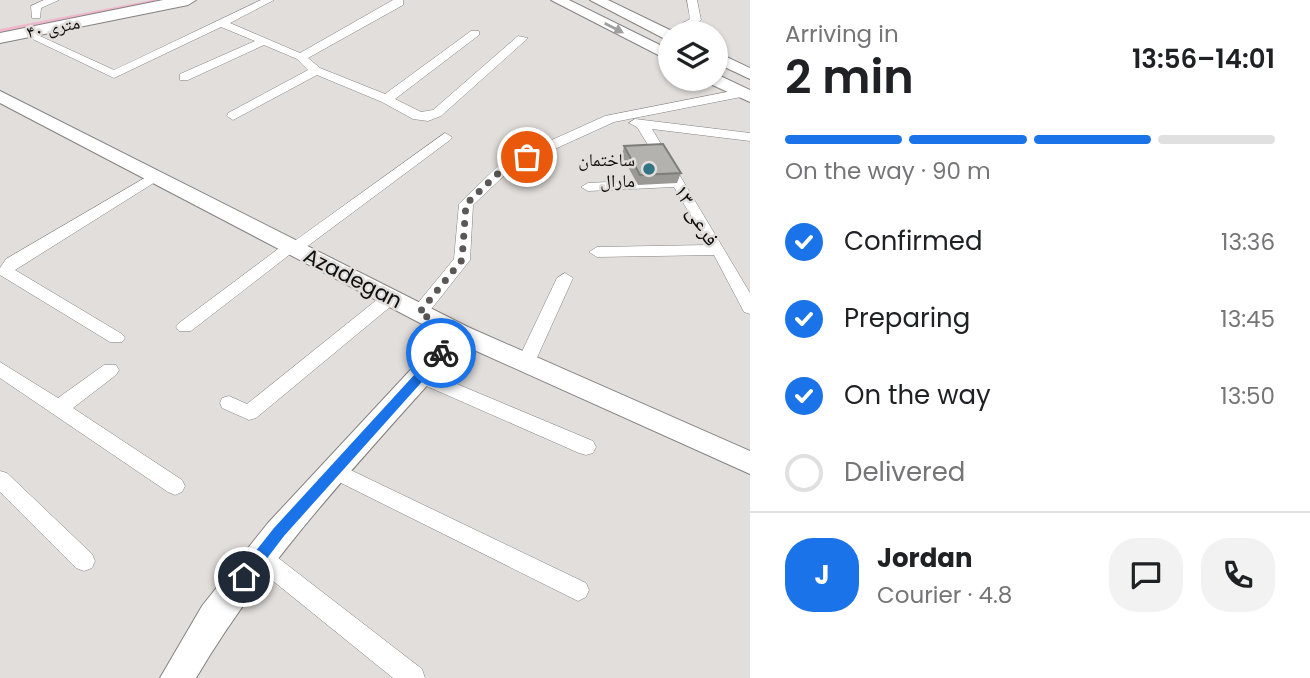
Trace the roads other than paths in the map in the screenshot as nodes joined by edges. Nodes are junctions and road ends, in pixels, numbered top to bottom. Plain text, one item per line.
1 (24, 0) edge
2 (54, 0) edge
3 (121, 0) edge
4 (188, 0) edge
5 (269, 0) edge
6 (398, 0) edge
7 (558, 0) edge
8 (597, 0) edge
9 (692, 0) edge
10 (36, 11) junction
11 (695, 21) edge
12 (0, 23) edge
13 (222, 23) junction
14 (658, 28) edge
15 (24, 33) junction
16 (475, 33) dead end
17 (0, 38) edge
18 (522, 38) dead end
19 (265, 41) junction
20 (658, 51) edge
21 (301, 57) junction
22 (728, 63) edge
23 (316, 71) junction
24 (750, 74) edge
25 (184, 77) dead end
26 (728, 86) edge
27 (746, 95) edge
28 (0, 96) edge
29 (386, 99) junction
30 (233, 116) dead end
31 (610, 119) junction
32 (642, 124) junction
33 (445, 137) dead end
34 (750, 137) edge
35 (155, 176) junction
36 (677, 183) junction
37 (588, 187) dead end
38 (293, 247) junction
39 (719, 250) junction
40 (597, 252) dead end
41 (565, 278) dead end
42 (390, 298) junction
43 (750, 309) edge
44 (419, 313) junction
45 (185, 327) dead end
46 (459, 333) junction
47 (116, 338) dead end
48 (526, 362) junction
49 (0, 369) edge
50 (110, 370) dead end
51 (421, 376) junction
52 (229, 403) dead end
53 (59, 408) junction
54 (586, 447) dead end
55 (750, 463) edge
56 (336, 471) junction
57 (0, 479) edge
58 (175, 486) dead end
59 (260, 557) junction
60 (83, 561) dead end
61 (578, 590) dead end
62 (177, 678) edge
63 (413, 678) edge

1 - 10 street
2 - 10 street
3 - 10 main road, ۴۰ متری
4 - 15 main road, ۴۰ متری
5 - 13 street
6 - 21 street
7 -> 20 main road
8 - 14 main road
9 - 11 street
10 - 12 main road, ۴۰ متری
13 - 15 street
13 - 19 street
15 - 17 main road, ۴۰ متری
16 - 29 street
18 - 29 street
19 - 21 street
19 - 25 street
21 - 23 street
22 - 24 main road
23 - 29 street
23 - 30 street
26 - 27 main road
27 - 31 street
28 - 35 main road, Azadegan
31 - 32 street
31 - 44 street
32 - 34 street
32 - 36 street, فرعی ۱۳
33 - 38 street
35 - 38 main road, Azadegan
35 - 47 street
36 - 37 street
36 - 39 street, فرعی ۱۳
38 - 42 main road, Azadegan
38 - 45 street
39 - 40 street
39 - 43 street, فرعی ۱۳
41 - 48 street
42 - 44 main road, Azadegan
42 - 52 street
44 - 46 main road, Azadegan
46 - 48 main road, Azadegan
46 - 51 main road
48 - 55 main road, Azadegan
49 - 53 street
50 - 53 street
51 - 54 street
51 - 56 main road
53 - 58 street
56 - 59 main road
56 - 61 street
57 - 60 street
59 - 62 main road
59 - 63 street

